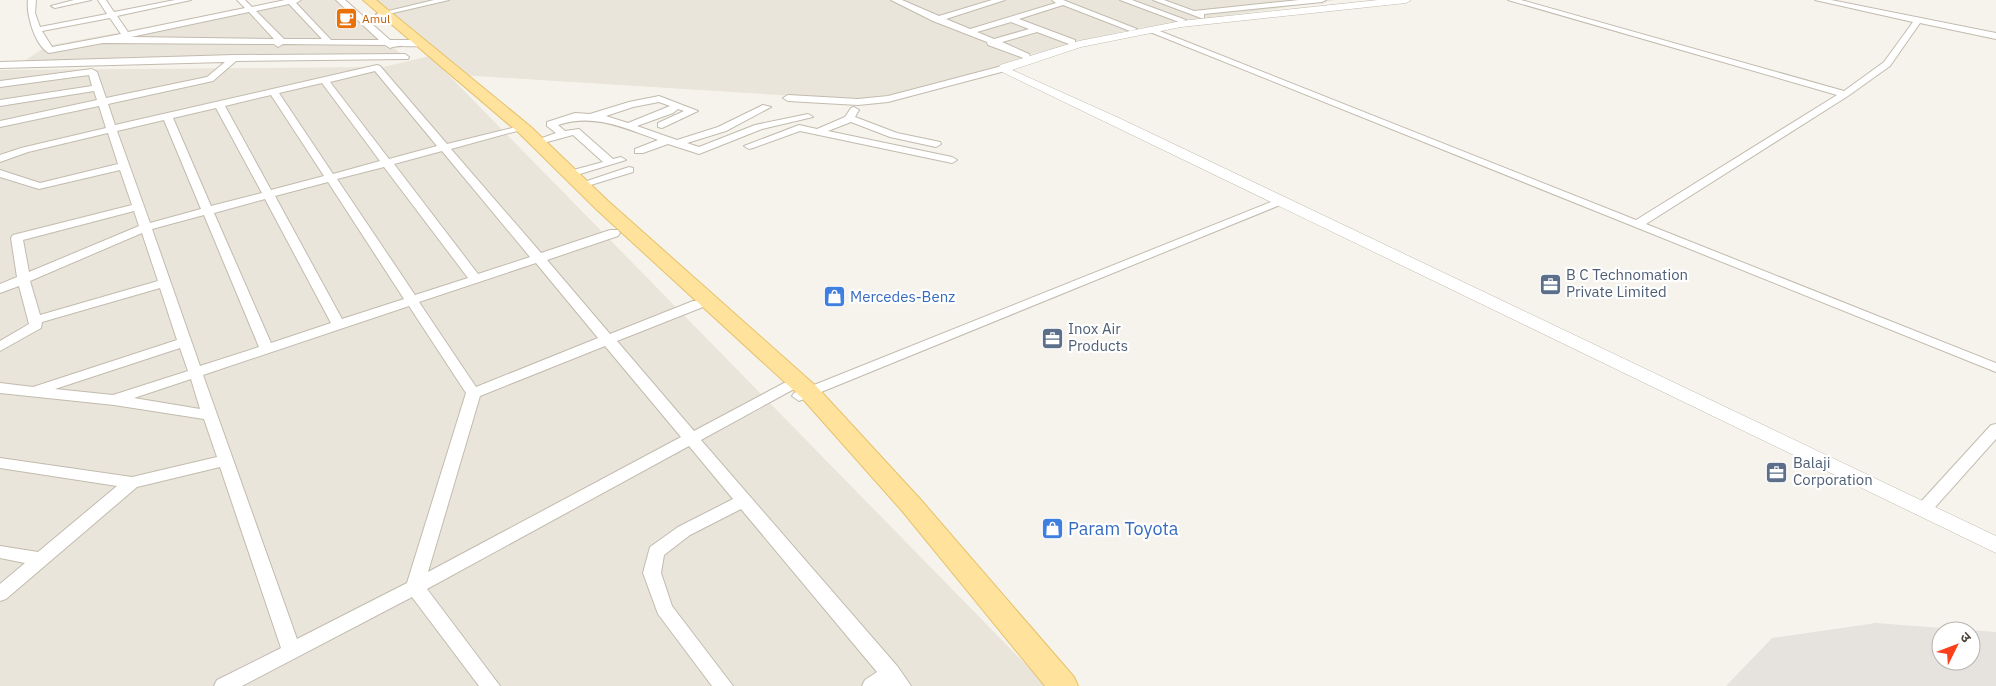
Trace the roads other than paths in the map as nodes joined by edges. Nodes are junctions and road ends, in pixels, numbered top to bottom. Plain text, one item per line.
1 (32, 0) edge
2 (87, 0) edge
3 (102, 0) edge
4 (187, 0) edge
5 (241, 0) edge
6 (292, 0) edge
7 (340, 0) edge
8 (364, 0) edge
9 (445, 0) edge
10 (895, 0) edge
11 (1001, 0) edge
12 (1124, 0) edge
13 (1162, 0) edge
14 (1378, 0) edge
15 (1406, 0) edge
16 (1512, 0) edge
17 (1819, 0) edge
18 (1059, 1) edge
19 (1316, 2) edge
20 (55, 6) dead end
21 (378, 9) edge
22 (249, 10) junction
23 (1193, 13) junction
24 (112, 15) junction
25 (1206, 18) junction
26 (936, 19) junction
27 (1011, 19) junction
28 (1182, 20) junction
29 (1918, 20) junction
30 (1036, 29) junction
31 (1133, 29) junction
32 (37, 30) junction
33 (1149, 30) junction
34 (968, 32) junction
35 (1996, 36) edge
36 (128, 38) junction
37 (281, 41) junction
38 (329, 42) junction
39 (386, 42) junction
40 (1072, 42) junction
41 (418, 43) junction
42 (991, 43) junction
43 (49, 50) junction
44 (1026, 56) junction
45 (234, 58) junction
46 (259, 58) junction
47 (326, 58) junction
48 (104, 61) junction
49 (36, 63) junction
50 (374, 63) junction
51 (0, 65) edge
52 (1003, 68) junction
53 (92, 72) junction
54 (324, 80) junction
55 (308, 83) junction
56 (0, 84) edge
57 (97, 88) junction
58 (272, 91) junction
59 (1845, 94) junction
60 (44, 96) junction
61 (788, 98) dead end
62 (809, 100) junction
63 (102, 102) junction
64 (858, 102) junction
65 (0, 103) edge
66 (219, 104) junction
67 (676, 104) junction
68 (766, 107) dead end
69 (52, 113) junction
70 (167, 116) junction
71 (591, 117) junction
72 (808, 117) junction
73 (850, 118) junction
74 (0, 124) edge
75 (662, 125) dead end
76 (628, 126) junction
77 (517, 127) junction
78 (799, 128) junction
79 (113, 129) junction
80 (820, 131) junction
81 (563, 134) junction
82 (536, 142) junction
83 (673, 142) junction
84 (936, 144) dead end
85 (750, 146) dead end
86 (444, 147) junction
87 (639, 150) dead end
88 (0, 159) edge
89 (608, 160) dead end
90 (620, 160) dead end
91 (952, 160) dead end
92 (386, 162) junction
93 (124, 166) junction
94 (629, 170) dead end
95 (0, 173) edge
96 (328, 177) junction
97 (575, 180) junction
98 (267, 194) junction
99 (1281, 201) junction
100 (137, 206) junction
101 (207, 211) junction
102 (1637, 225) junction
103 (144, 228) junction
104 (614, 233) junction
105 (539, 259) junction
106 (476, 280) junction
107 (24, 281) junction
108 (164, 283) junction
109 (0, 289) edge
110 (413, 302) junction
111 (698, 304) junction
112 (36, 320) junction
113 (339, 326) junction
114 (608, 340) junction
115 (185, 342) junction
116 (0, 347) edge
117 (267, 350) junction
118 (1996, 368) edge
119 (196, 374) junction
120 (0, 388) edge
121 (34, 392) junction
122 (799, 392) junction
123 (472, 393) junction
124 (114, 400) junction
125 (210, 416) junction
126 (1996, 429) edge
127 (691, 438) junction
128 (226, 460) junction
129 (0, 463) edge
130 (132, 482) junction
131 (744, 500) junction
132 (1924, 510) junction
133 (1996, 545) edge
134 (0, 552) edge
135 (41, 559) junction
136 (414, 587) junction
137 (0, 594) edge
138 (291, 650) junction
139 (896, 680) edge
140 (224, 686) edge
141 (490, 686) edge
142 (723, 686) edge
143 (872, 686) edge
144 (1050, 686) edge
145 (1063, 686) edge

1 - 32 street
2 - 20 street
3 - 24 street
4 - 24 street
5 - 22 street
6 - 22 street
6 - 38 street
7 - 39 street
8 - 21 main road
9 - 21 street
10 - 26 street
11 - 26 street
12 - 28 street
13 - 23 street
14 - 19 street
15 - 33 street
16 - 59 street
17 - 29 street
18 - 27 street
18 - 31 street
19 - 23 street
19 - 25 street
21 - 41 main road
22 - 36 street
22 - 37 street
23 - 25 street
24 - 32 street
24 - 36 street
25 - 28 street
26 - 34 street
27 - 30 street
27 - 34 street
28 - 31 street
29 - 35 street
29 - 59 street
30 - 40 street
30 - 42 street
31 - 40 street
32 - 43 street
33 - 52 street
33 - 102 street
34 - 42 street
36 - 37 street
36 - 43 street
37 - 38 street
37 - 46 street
38 - 39 street
39 - 41 street
39 - 50 street
40 - 44 street
41 - 77 main road
42 - 44 street
43 - 49 street
44 - 52 street
45 - 46 street
45 - 48 street
45 - 63 street
46 - 47 street
47 - 50 street
47 - 55 street
48 - 49 street
48 - 53 street
49 - 51 street
50 - 54 street
50 - 86 street
52 - 64 street
52 - 99 street
53 - 56 street
53 - 57 street
54 - 55 street
54 - 92 street
55 - 58 street
57 - 60 street
57 - 63 street
58 - 66 street
58 - 96 street
59 - 102 street
60 - 65 street
60 - 69 street
61 - 62 street
62 - 64 street
62 - 72 street
63 - 69 street
63 - 79 street
64 - 73 street
66 - 70 street
66 - 98 street
67 - 71 street
67 - 75 street
67 - 76 street
68 - 83 street
69 - 74 street
70 - 79 street
70 - 101 street
71 - 76 street
71 - 81 street
72 - 78 street
72 - 83 street
73 - 80 street
73 - 84 street
76 - 83 street
77 - 82 main road
77 - 86 street
77 - 104 main road
78 - 80 street
78 - 85 street
79 - 88 street
79 - 93 street
80 - 91 street
81 - 82 street
81 - 89 street
82 - 97 main road
83 - 87 street
86 - 92 street
86 - 105 street
90 - 97 street
92 - 96 street
92 - 106 street
93 - 95 street
93 - 100 street
94 - 97 street
96 - 98 street
96 - 110 street
97 - 122 main road
98 - 101 street
98 - 113 street
99 - 122 street
99 - 132 street
100 - 103 street
100 - 107 street
101 - 103 street
101 - 117 street
102 - 118 street
103 - 107 street
103 - 108 street
104 - 105 street
104 - 111 main road
105 - 106 street
105 - 114 street
106 - 110 street
107 - 109 street
107 - 112 street
108 - 112 street
108 - 115 street
110 - 113 street
110 - 123 street
111 - 114 street
111 - 122 main road
112 - 116 street
113 - 117 street
114 - 123 street
114 - 127 street
115 - 119 street
115 - 121 street
117 - 119 street
119 - 124 street
119 - 125 street
120 - 121 street
121 - 124 street
122 - 127 street
122 - 144 main road
122 - 145 main road
123 - 136 street
124 - 125 street
125 - 128 street
126 - 132 street
127 - 131 street
127 - 136 street
128 - 130 street
128 - 138 street
129 - 130 street
130 - 135 street
131 - 139 street
131 - 142 street
132 - 133 street
134 - 135 street
135 - 137 street
136 - 138 street
136 - 141 street
138 - 140 street
139 - 143 street

